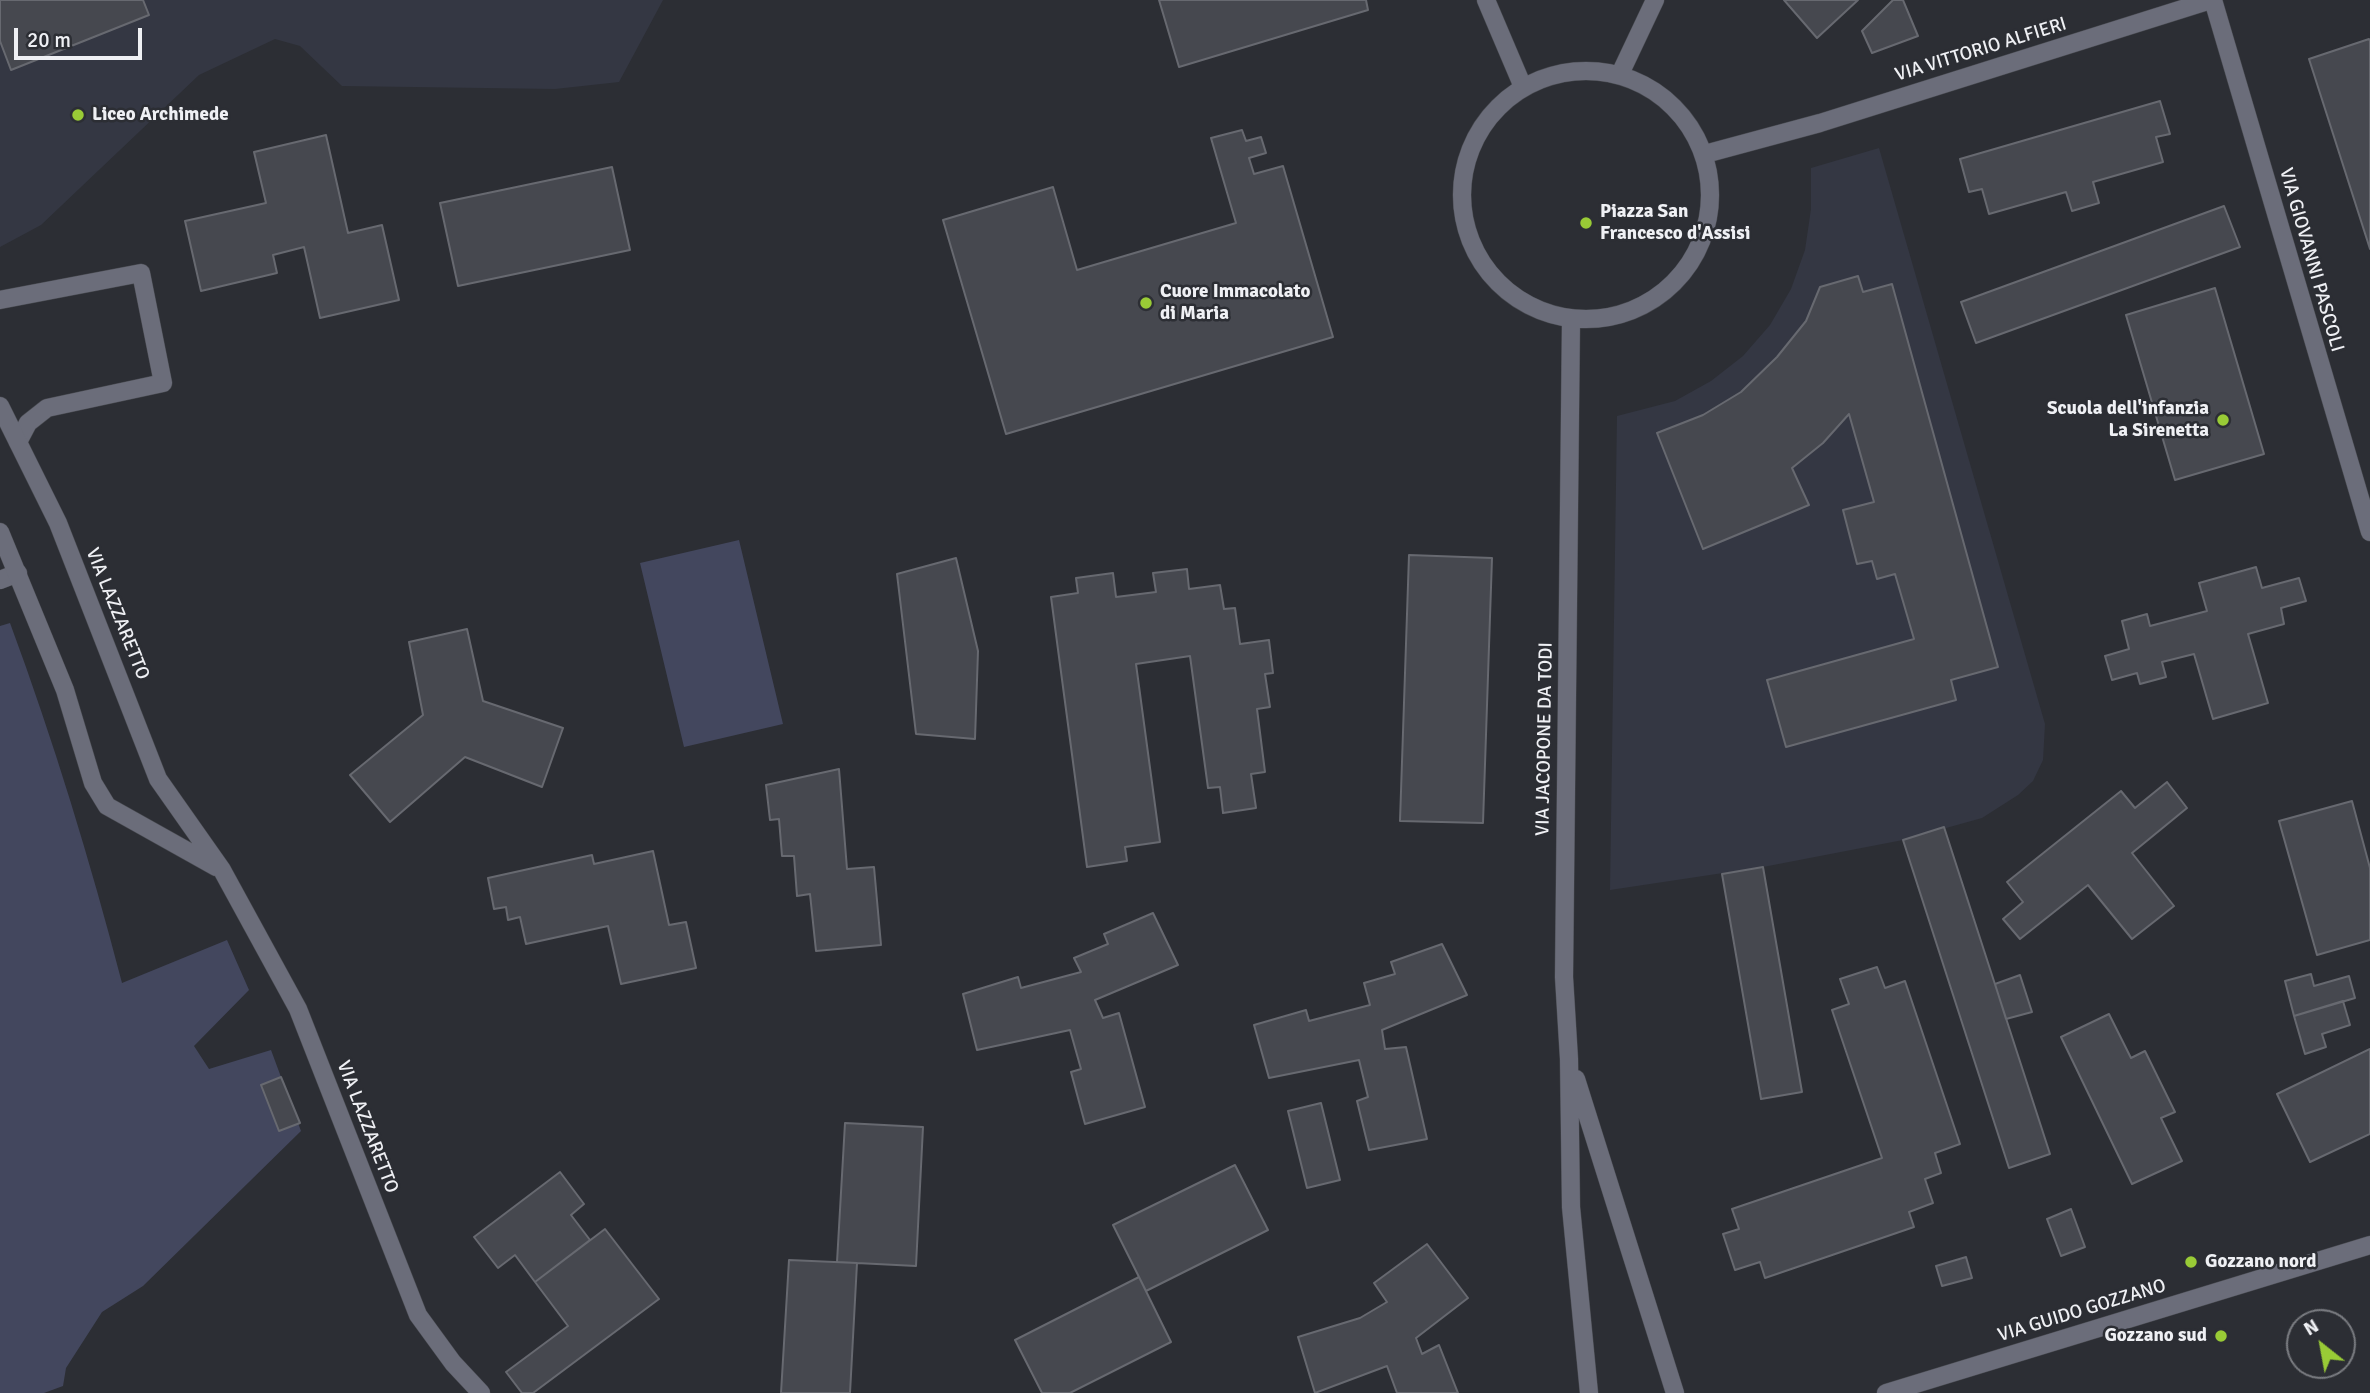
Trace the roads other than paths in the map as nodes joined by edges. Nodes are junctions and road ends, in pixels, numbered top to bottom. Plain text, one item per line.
1 (1486, 0) edge
2 (1655, 0) edge
3 (2212, 0) edge
4 (1619, 74) junction
5 (1523, 87) junction
6 (1705, 154) junction
7 (0, 300) edge
8 (1571, 320) junction
9 (0, 406) edge
10 (18, 442) junction
11 (0, 532) edge
12 (2370, 532) edge
13 (18, 573) junction
14 (0, 580) edge
15 (222, 870) junction
16 (1569, 1059) junction
17 (2370, 1245) edge
18 (481, 1393) edge
19 (1589, 1393) edge
20 (1675, 1393) edge
21 (1886, 1393) edge

1 - 5 street
2 - 4 street
3 - 6 street, VIA VITTORIO ALFIERI
3 - 12 street, VIA GIOVANNI PASCOLI
4 - 5 street
4 - 6 street
5 - 8 street
6 - 8 street
7 - 10 street
8 - 16 street, VIA JACOPONE DA TODI
9 - 10 street, VIA LAZZARETTO
10 - 15 street, VIA LAZZARETTO
11 - 13 street
13 - 14 street
13 - 15 street
15 - 18 street, VIA LAZZARETTO
16 - 19 street
16 - 20 street
17 - 21 street, VIA GUIDO GOZZANO

